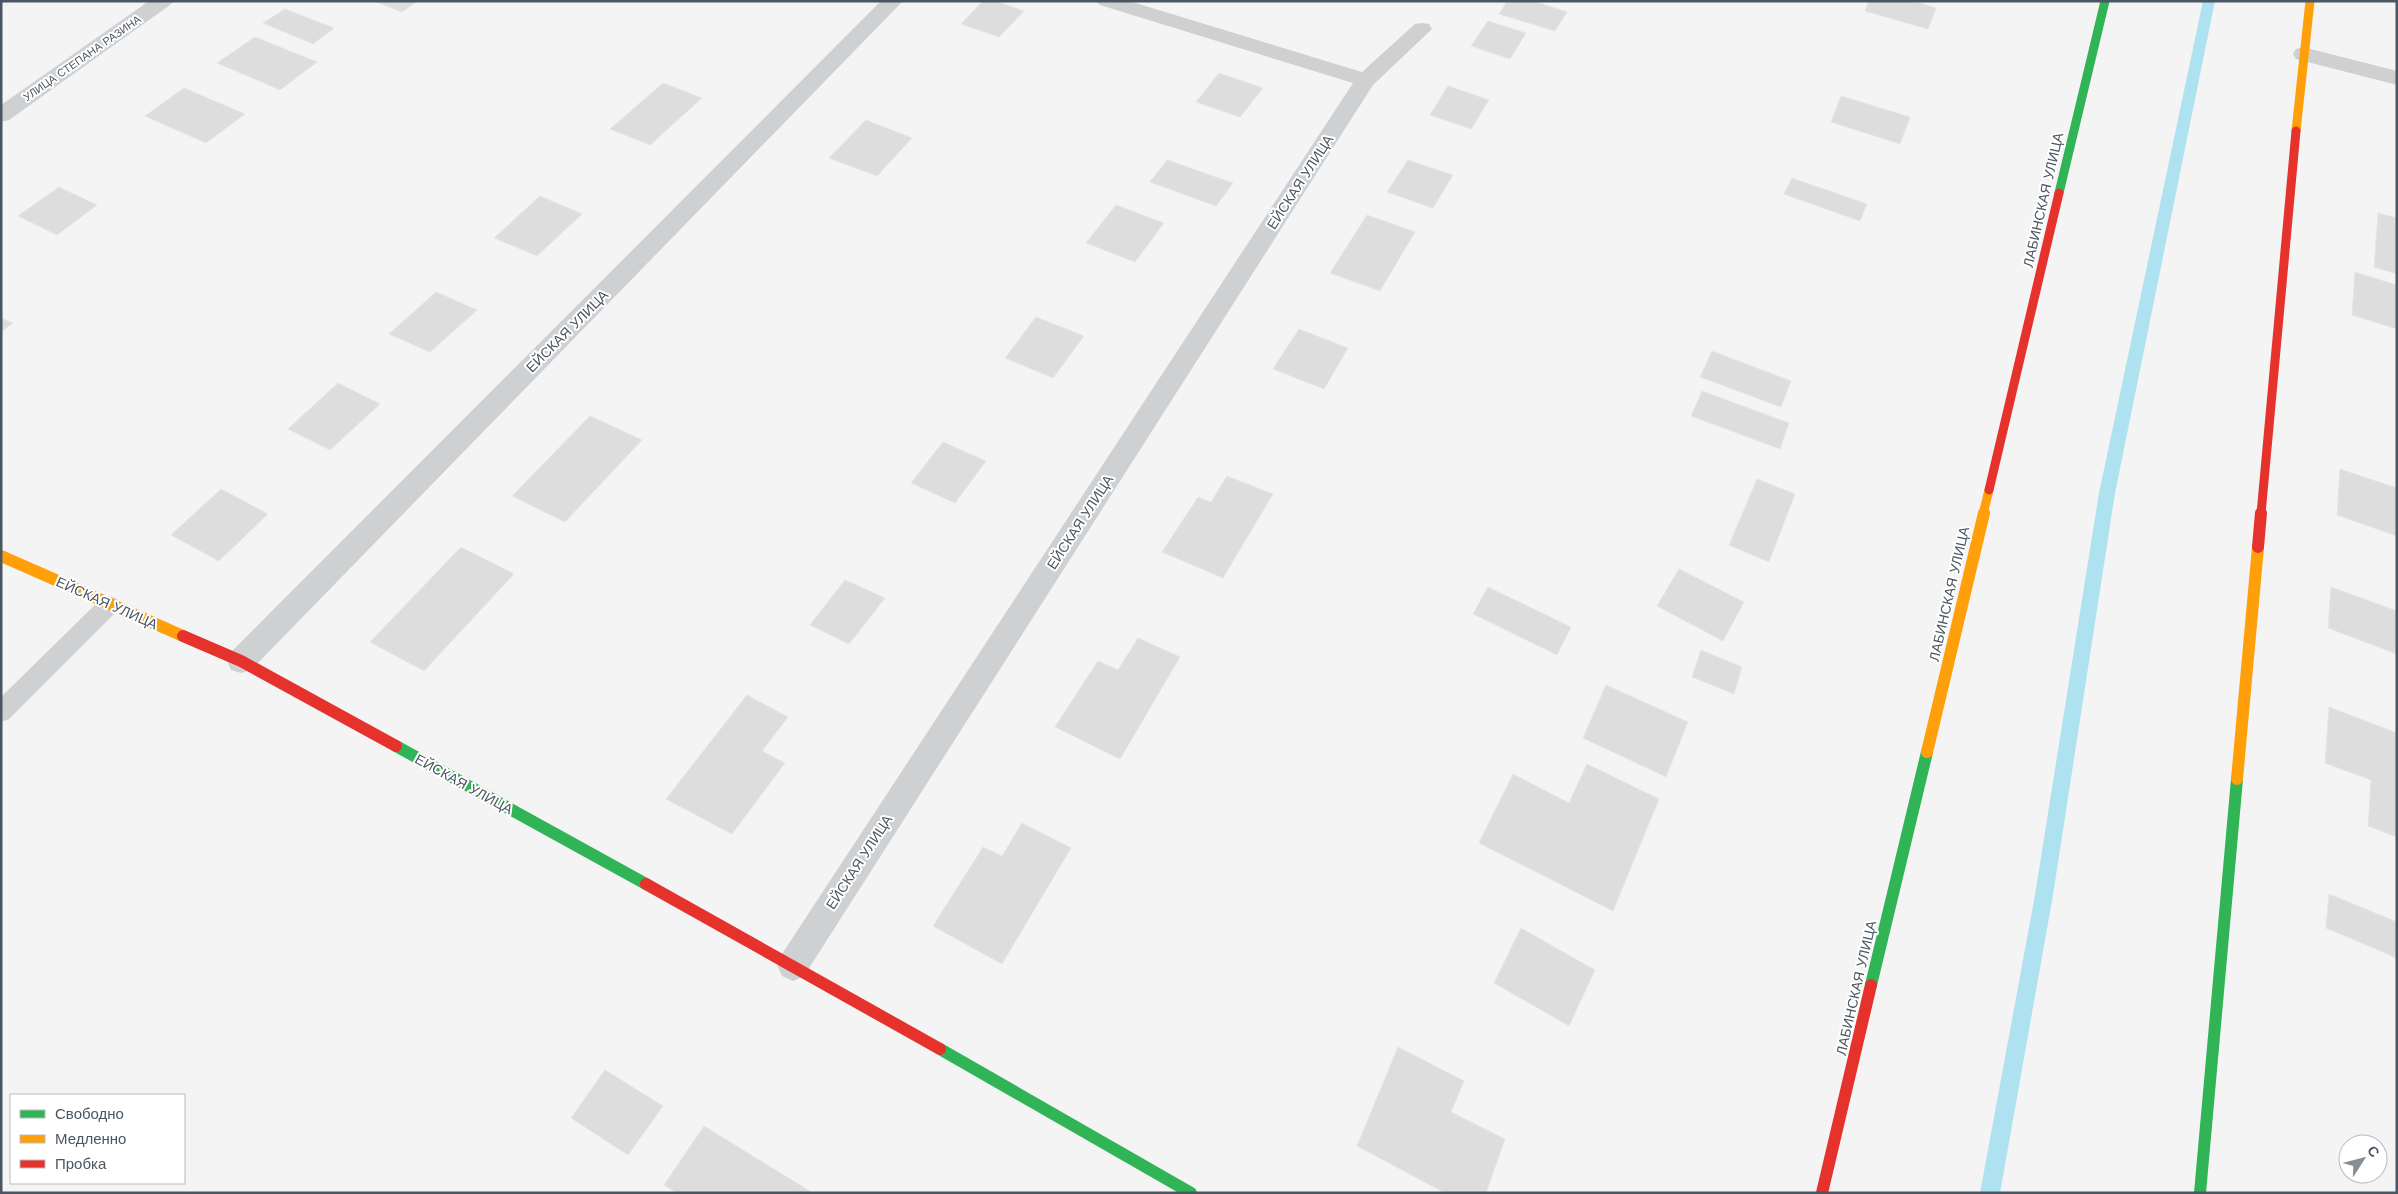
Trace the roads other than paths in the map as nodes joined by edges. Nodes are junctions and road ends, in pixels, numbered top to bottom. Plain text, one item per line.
1 (163, 1) edge
2 (893, 1) edge
3 (1107, 1) edge
4 (2105, 1) edge
5 (2308, 2) edge
6 (1422, 28) dead end
7 (2303, 54) junction
8 (2397, 78) edge
9 (1366, 80) junction
10 (1, 115) edge
11 (1, 556) edge
12 (109, 605) junction
13 (241, 661) junction
14 (1, 712) edge
15 (793, 965) junction
16 (1191, 1193) edge
17 (1822, 1193) edge
18 (2200, 1193) edge

1 - 10 street, УЛИЦА СТЕПАНА РАЗИНА
2 - 13 street, ЕЙСКАЯ УЛИЦА
3 - 9 street
4 - 17 street, ЛАБИНСКАЯ УЛИЦА
5 - 7 street
6 - 9 street, ЕЙСКАЯ УЛИЦА
7 - 8 street
7 - 18 street
9 - 15 street, ЕЙСКАЯ УЛИЦА
11 - 12 street, ЕЙСКАЯ УЛИЦА
12 - 13 street, ЕЙСКАЯ УЛИЦА
12 - 14 lane
13 - 15 street, ЕЙСКАЯ УЛИЦА
15 - 16 street, ЕЙСКАЯ УЛИЦА

